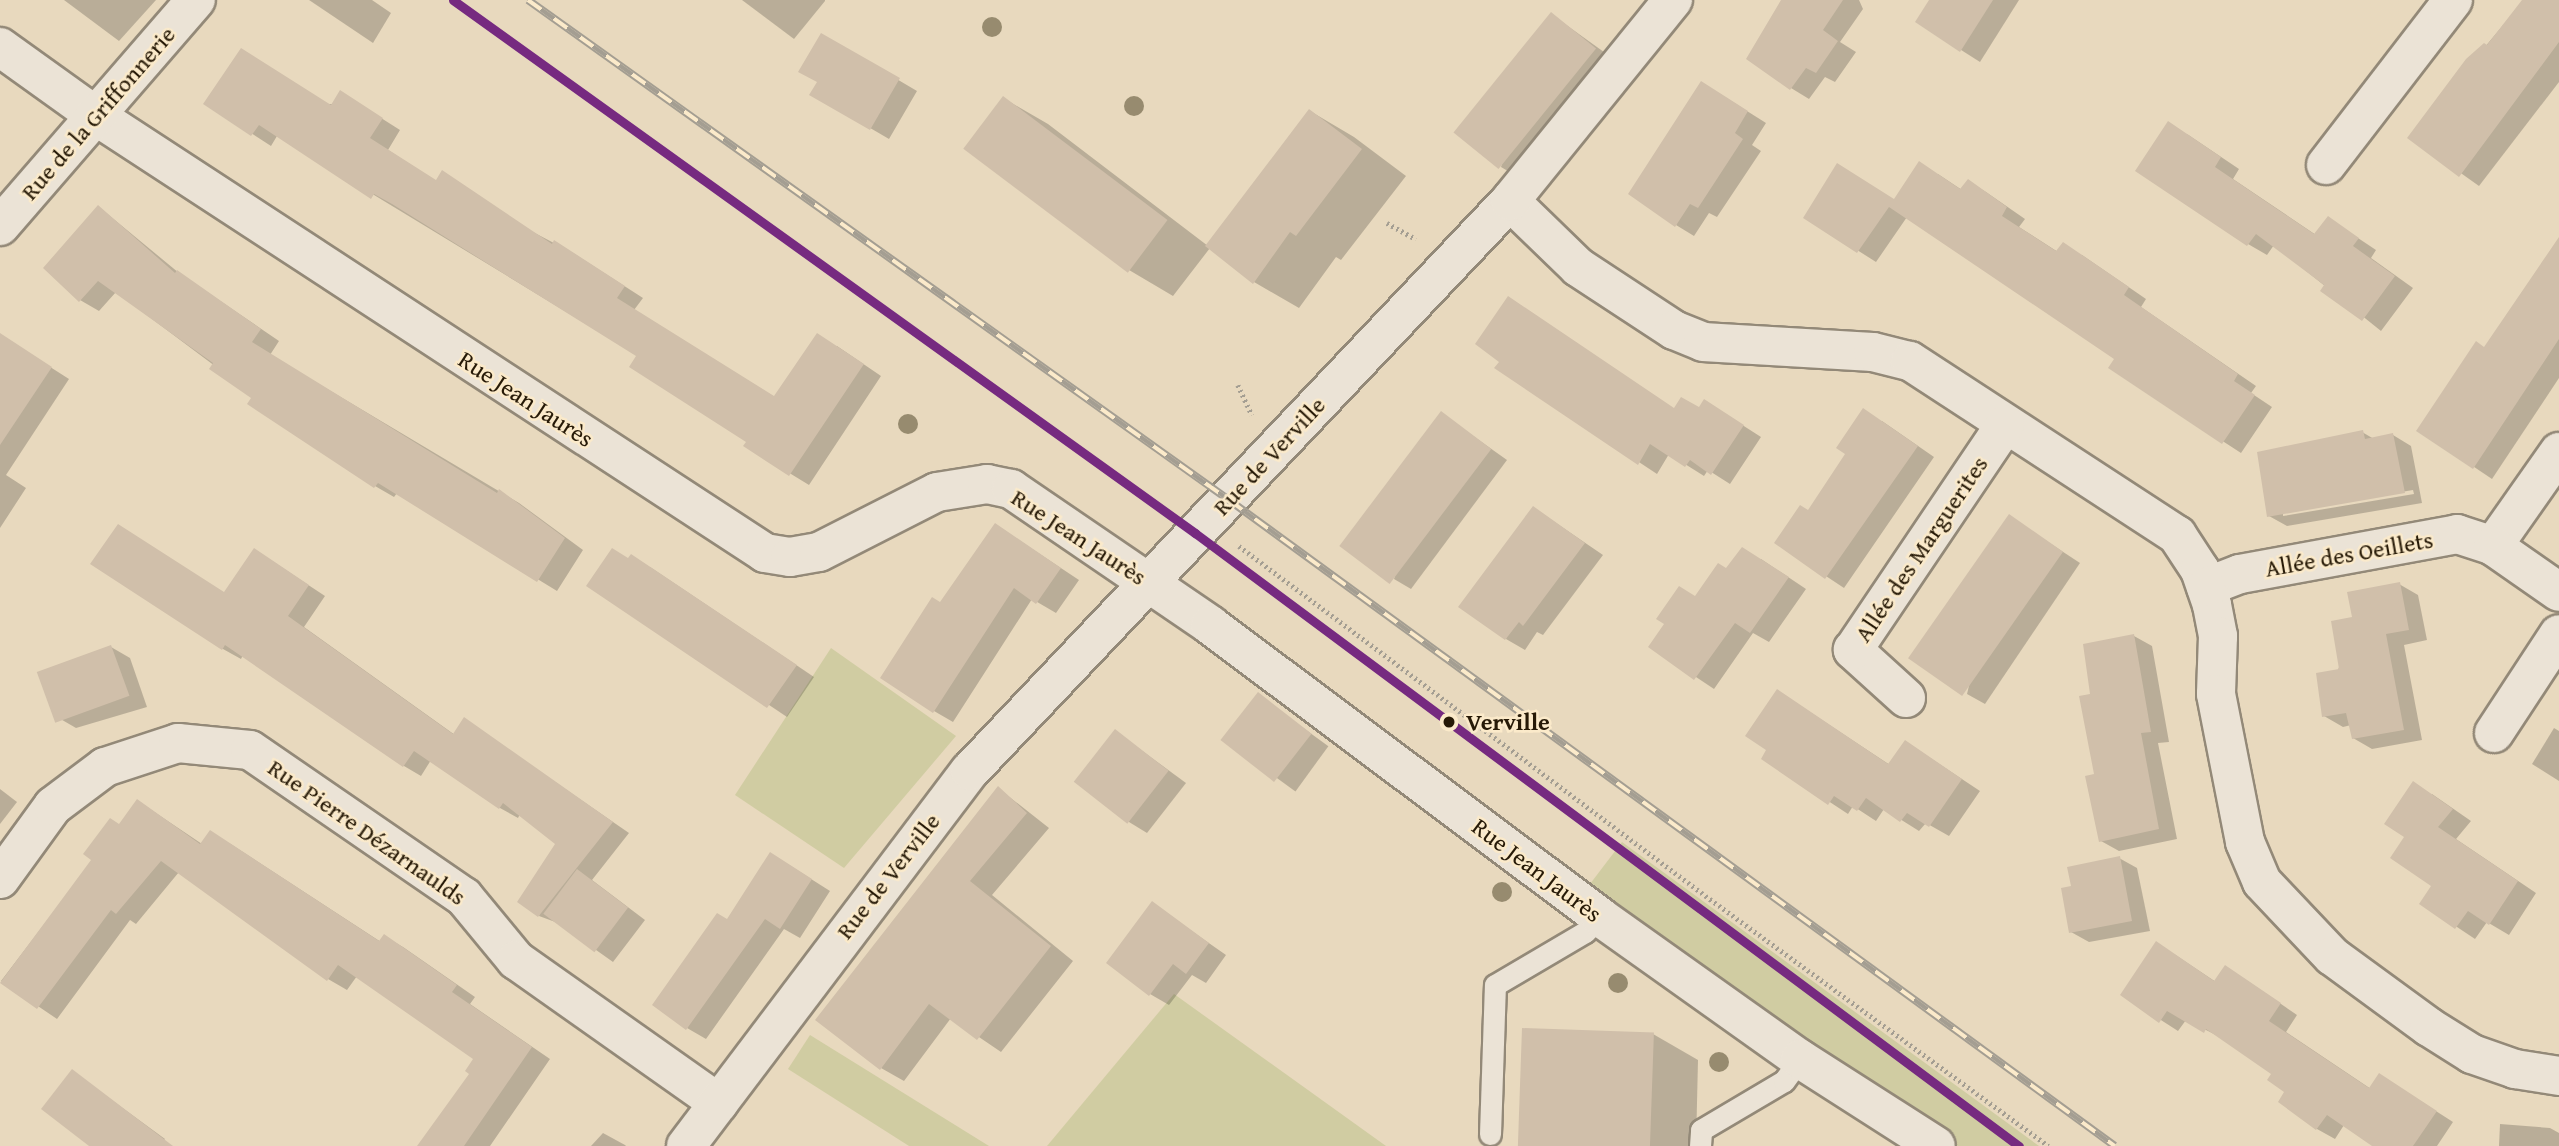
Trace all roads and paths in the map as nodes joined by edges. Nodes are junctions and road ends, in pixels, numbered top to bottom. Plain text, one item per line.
1 (196, 0) edge
2 (1673, 0) edge
3 (2452, 0) edge
4 (0, 47) edge
5 (96, 116) junction
6 (2326, 165) dead end
7 (1510, 201) junction
8 (1387, 223) dead end
9 (0, 226) edge
10 (1423, 242) dead end
11 (2005, 425) junction
12 (2559, 452) edge
13 (1207, 522) junction
14 (2493, 546) junction
15 (1147, 582) junction
16 (2206, 587) junction
17 (2559, 593) edge
18 (2559, 634) edge
19 (1906, 698) dead end
20 (2494, 733) dead end
21 (0, 879) edge
22 (1600, 917) junction
23 (1800, 1059) junction
24 (2559, 1076) edge
25 (719, 1103) junction
26 (1490, 1134) dead end
27 (686, 1146) edge
28 (1700, 1146) edge
29 (1936, 1146) edge
30 (2049, 1146) edge

1 - 5 street, Rue de la Griffonnerie
2 - 7 street, Rue de Verville
3 - 6 street
4 - 5 street, Rue Jean Jaurès
5 - 9 street, Rue de la Griffonnerie
5 - 15 street, Rue Jean Jaurès
7 - 11 street
7 - 13 street, Rue de Verville
8 - 10 path
11 - 16 street
11 - 19 street, Allée des Marguerites
12 - 14 street
13 - 15 street, Rue de Verville
13 - 30 path
14 - 16 street, Allée des Oeillets
14 - 17 street, Allée des Oeillets
15 - 22 street, Rue Jean Jaurès
15 - 25 street, Rue de Verville
16 - 24 street
18 - 20 street
21 - 25 street, Rue Pierre Dézarnaulds
22 - 23 street, Rue Jean Jaurès
22 - 26 lane
23 - 28 lane
23 - 29 street, Rue Jean Jaurès
25 - 27 street, Rue de Verville

